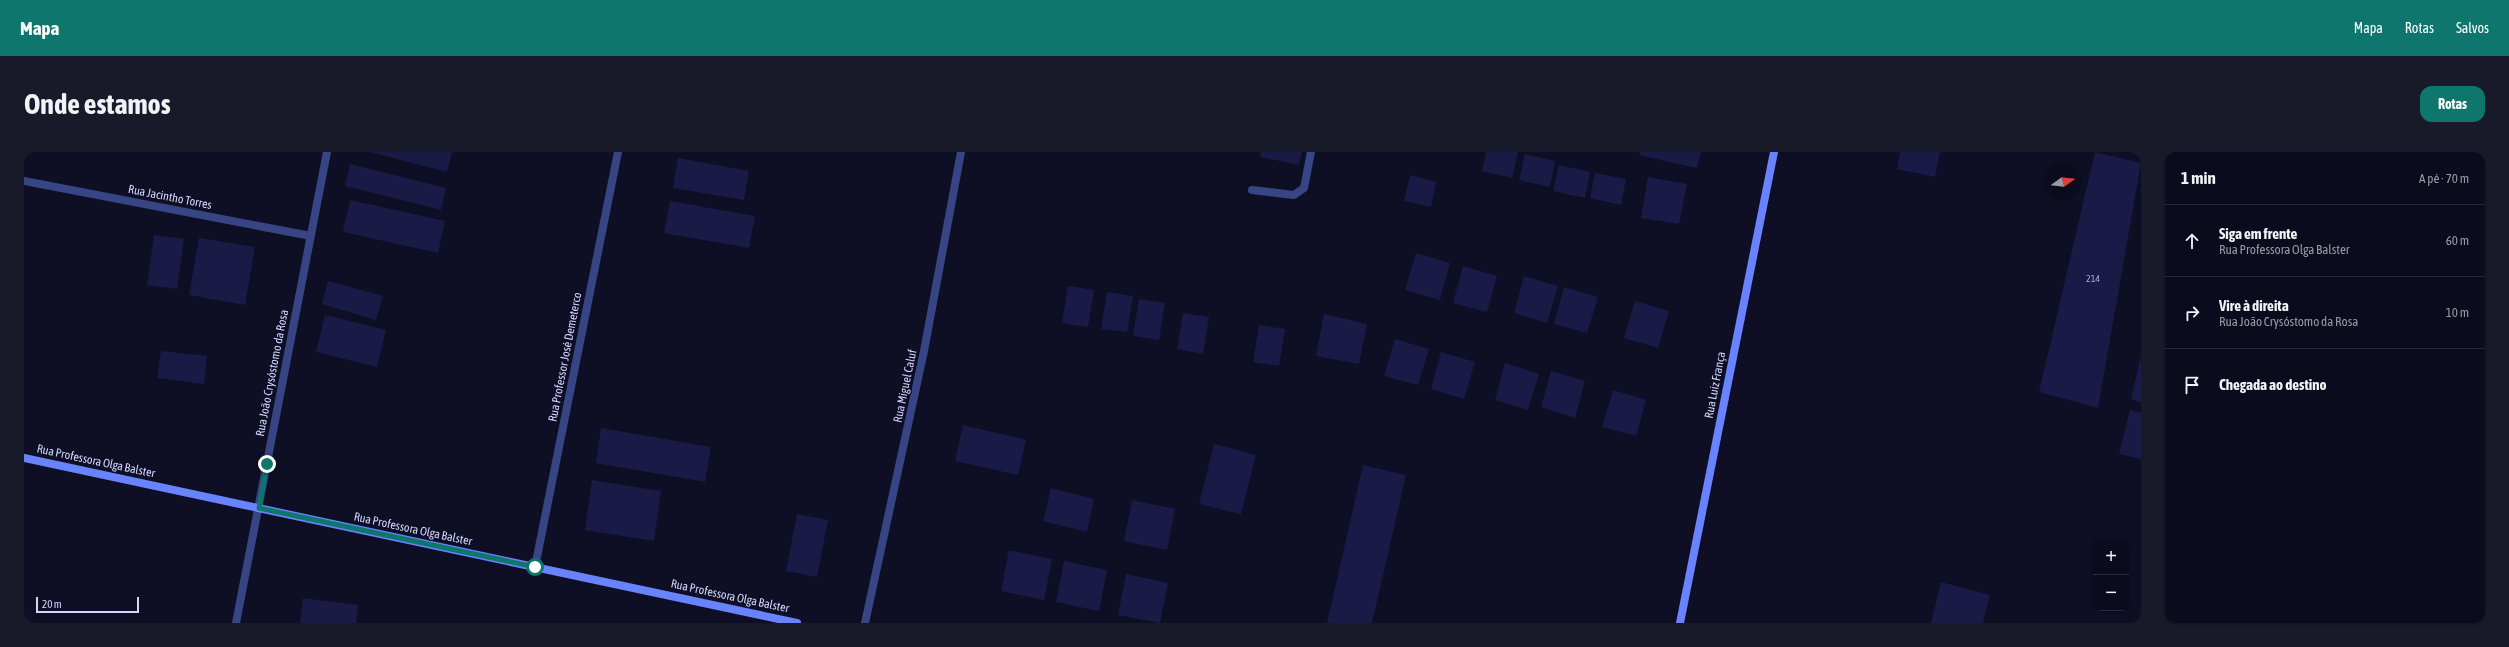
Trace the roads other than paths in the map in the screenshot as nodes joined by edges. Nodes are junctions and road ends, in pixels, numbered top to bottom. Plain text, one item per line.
1 (327, 152) edge
2 (618, 152) edge
3 (961, 152) edge
4 (1311, 152) edge
5 (1774, 152) edge
6 (24, 181) edge
7 (1252, 190) dead end
8 (311, 236) junction
9 (24, 458) edge
10 (259, 508) junction
11 (535, 567) junction
12 (236, 623) edge
13 (797, 623) edge
14 (865, 623) edge
15 (1680, 623) edge

1 - 8 street, Rua João Crysóstomo da Rosa
2 - 11 street, Rua Professor José Demeterco
3 - 14 street, Rua Miguel Caluf
4 - 7 street
5 - 15 main road, Rua Luiz França
6 - 8 street, Rua Jacintho Torres
8 - 10 street, Rua João Crysóstomo da Rosa
9 - 10 main road, Rua Professora Olga Balster
10 - 11 main road, Rua Professora Olga Balster
10 - 12 street, Rua João Crysóstomo da Rosa
11 - 13 main road, Rua Professora Olga Balster

